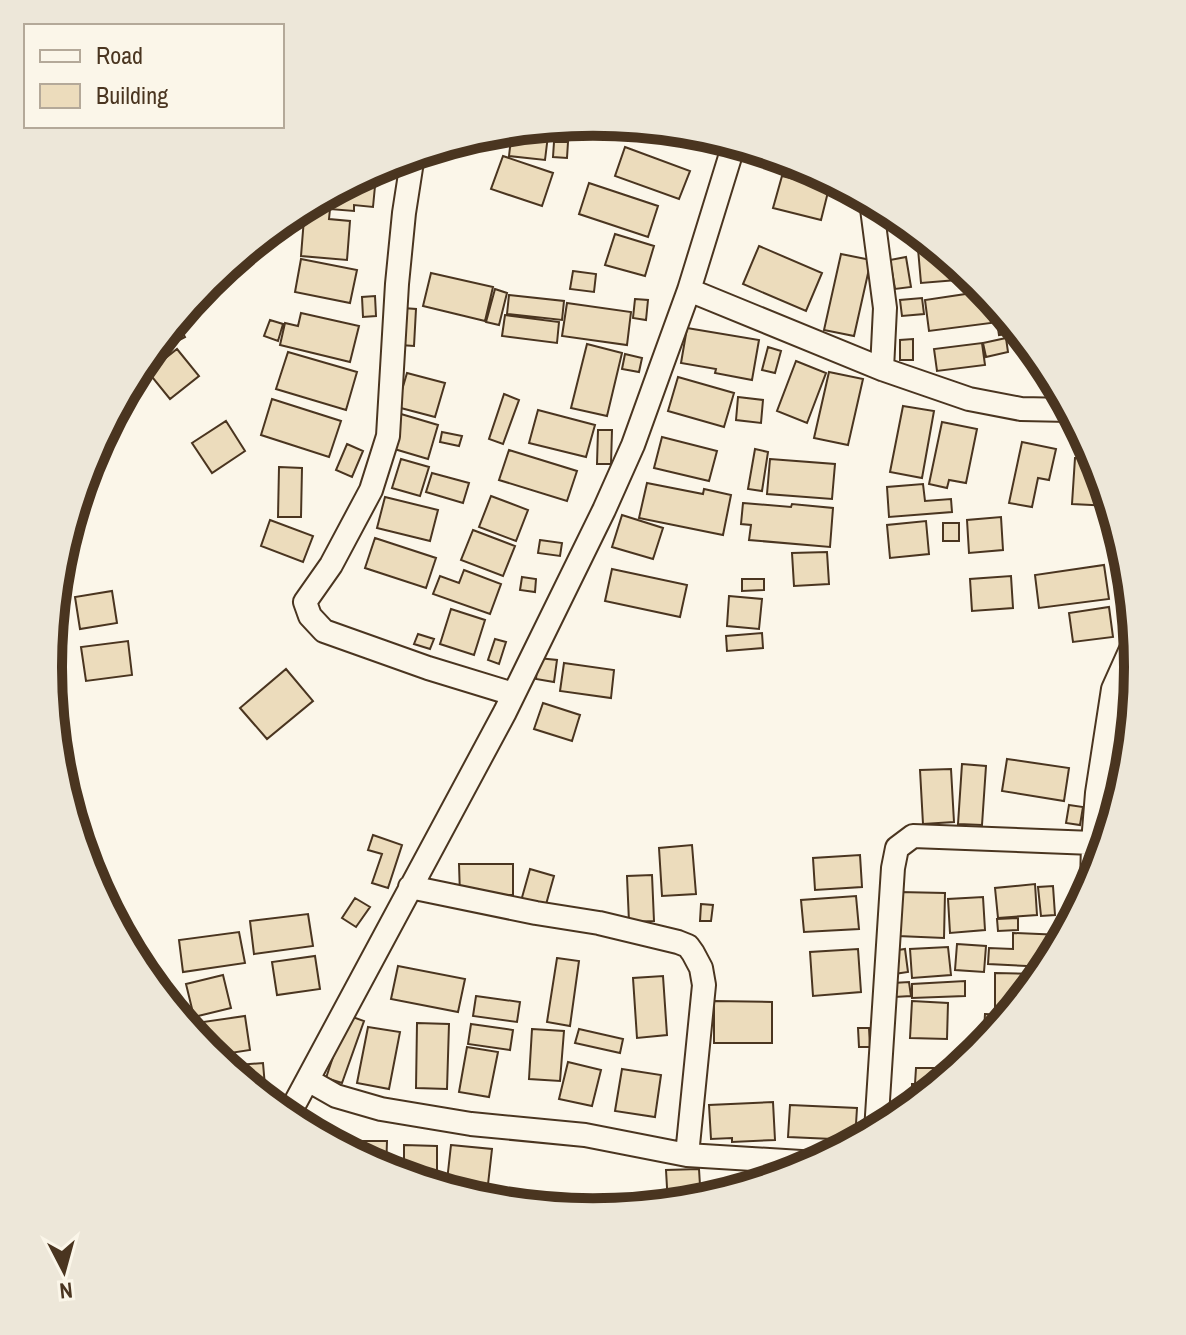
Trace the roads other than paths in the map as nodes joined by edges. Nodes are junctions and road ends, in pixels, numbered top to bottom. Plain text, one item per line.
1 (731, 155) edge
2 (411, 169) edge
3 (873, 217) edge
4 (689, 290) junction
5 (882, 369) junction
6 (1057, 410) edge
7 (1124, 664) edge
8 (513, 694) junction
9 (1097, 793) junction
10 (1109, 793) edge
11 (1093, 843) junction
12 (1093, 846) edge
13 (410, 887) junction
14 (308, 1080) junction
15 (294, 1106) edge
16 (877, 1116) edge
17 (687, 1155) junction
18 (788, 1161) edge

1 - 4 street
2 - 8 street
3 - 5 street
4 - 5 street
4 - 8 street
5 - 6 street
7 - 9 street
8 - 13 street
9 - 10 street
9 - 11 street
11 - 12 street
11 - 16 street
13 - 14 street
13 - 17 street
14 - 15 street
14 - 17 street
17 - 18 street

